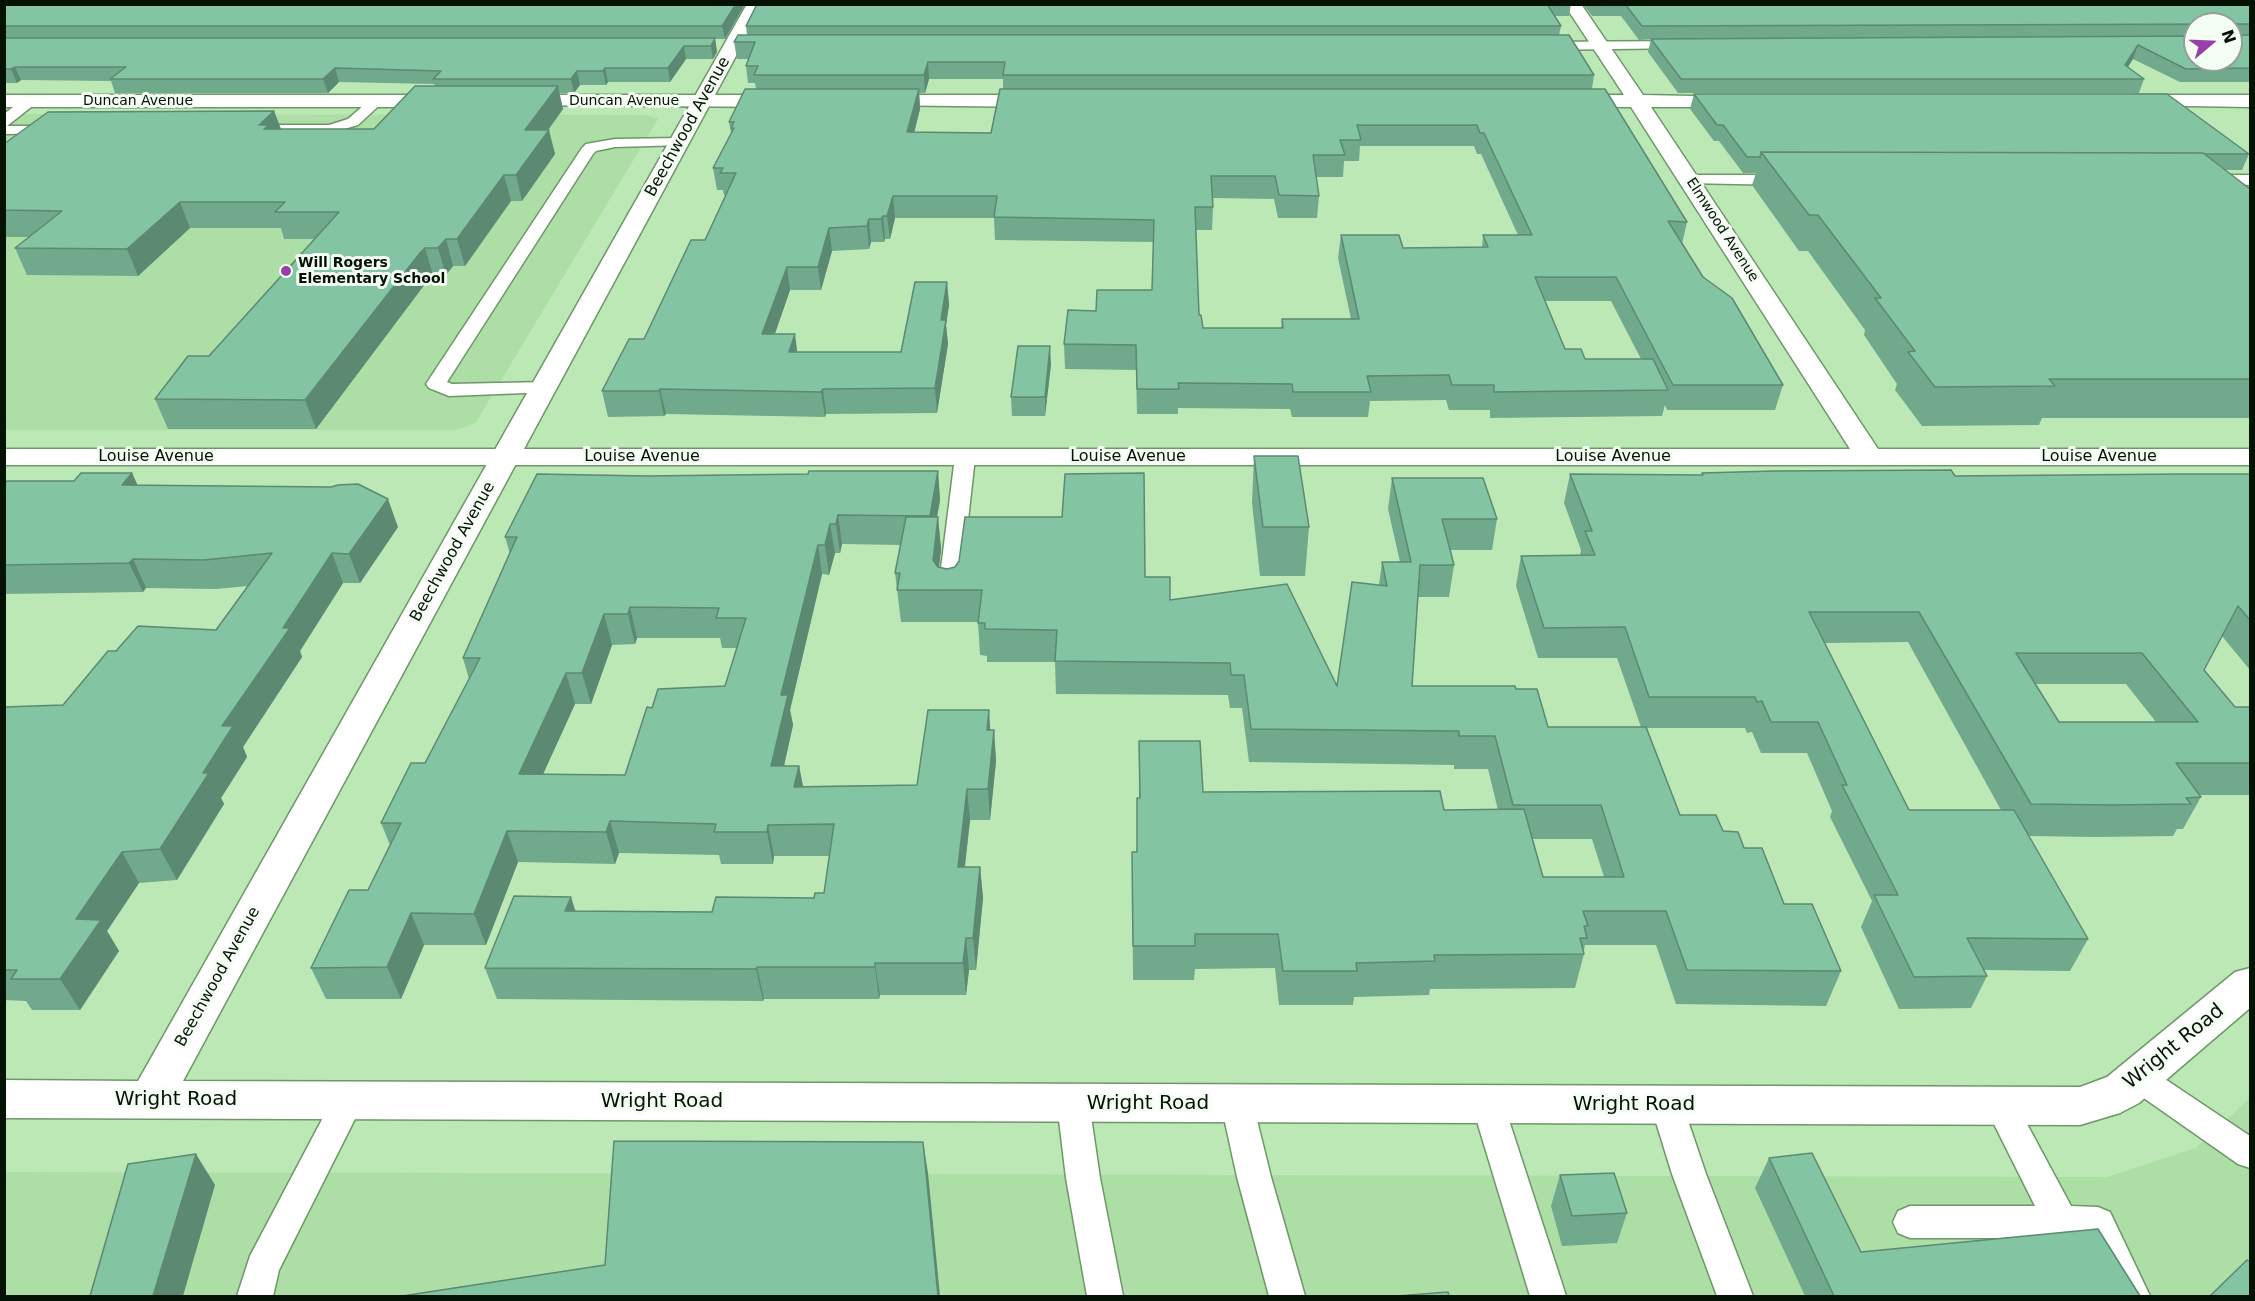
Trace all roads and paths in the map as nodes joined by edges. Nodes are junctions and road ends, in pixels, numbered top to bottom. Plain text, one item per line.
1 (756, 4) edge
2 (1572, 4) edge
3 (1694, 45) edge
4 (1528, 46) edge
5 (1599, 46) junction
6 (4, 101) edge
7 (30, 101) junction
8 (377, 101) junction
9 (460, 101) edge
10 (496, 101) edge
11 (702, 101) junction
12 (805, 101) edge
13 (861, 101) edge
14 (1062, 101) edge
15 (1553, 101) edge
16 (1637, 101) junction
17 (1755, 101) edge
18 (2109, 101) edge
19 (2250, 101) edge
20 (4, 122) edge
21 (69, 129) edge
22 (235, 129) edge
23 (4, 130) edge
24 (680, 142) junction
25 (1690, 180) junction
26 (1797, 180) edge
27 (2191, 180) edge
28 (2250, 180) edge
29 (544, 388) junction
30 (4, 457) edge
31 (506, 457) junction
32 (965, 457) junction
33 (1869, 457) junction
34 (2250, 457) edge
35 (949, 592) edge
36 (2250, 984) edge
37 (2139, 1078) junction
38 (4, 1099) edge
39 (150, 1100) junction
40 (348, 1101) junction
41 (1073, 1103) junction
42 (1237, 1104) junction
43 (1488, 1105) junction
44 (1667, 1106) junction
45 (2001, 1106) junction
46 (2250, 1154) edge
47 (2061, 1221) junction
48 (1910, 1222) dead end
49 (255, 1296) edge
50 (1105, 1296) edge
51 (1287, 1296) edge
52 (1548, 1296) edge
53 (1735, 1296) edge
54 (2132, 1296) edge

1 - 11 street, Beechwood Avenue
2 - 5 street, Elmwood Avenue
3 - 5 lane
4 - 5 lane
5 - 16 street, Elmwood Avenue
6 - 7 street, Duncan Avenue
7 - 8 street, Duncan Avenue
7 - 20 lane
8 - 9 street, Duncan Avenue
8 - 22 lane
10 - 11 street, Duncan Avenue
11 - 12 street, Duncan Avenue
11 - 24 street, Beechwood Avenue
13 - 14 street
15 - 16 street
16 - 17 street
16 - 25 street, Elmwood Avenue
18 - 19 street
21 - 23 lane
24 - 29 street, Beechwood Avenue
24 - 29 lane
25 - 26 lane
25 - 33 street, Elmwood Avenue
27 - 28 lane
29 - 31 street, Beechwood Avenue
30 - 31 street, Louise Avenue
31 - 32 street, Louise Avenue
31 - 39 street, Beechwood Avenue
32 - 33 street, Louise Avenue
32 - 35 lane
33 - 34 street, Louise Avenue
36 - 37 street, Wright Road
37 - 45 street, Wright Road
37 - 46 lane
38 - 39 street, Wright Road
39 - 40 street, Wright Road
40 - 41 street, Wright Road
40 - 49 lane
41 - 42 street, Wright Road
41 - 50 lane
42 - 43 street, Wright Road
42 - 51 lane
43 - 44 street, Wright Road
43 - 52 lane
44 - 45 street, Wright Road
44 - 53 lane
45 - 47 lane
47 - 48 lane
47 - 54 lane

